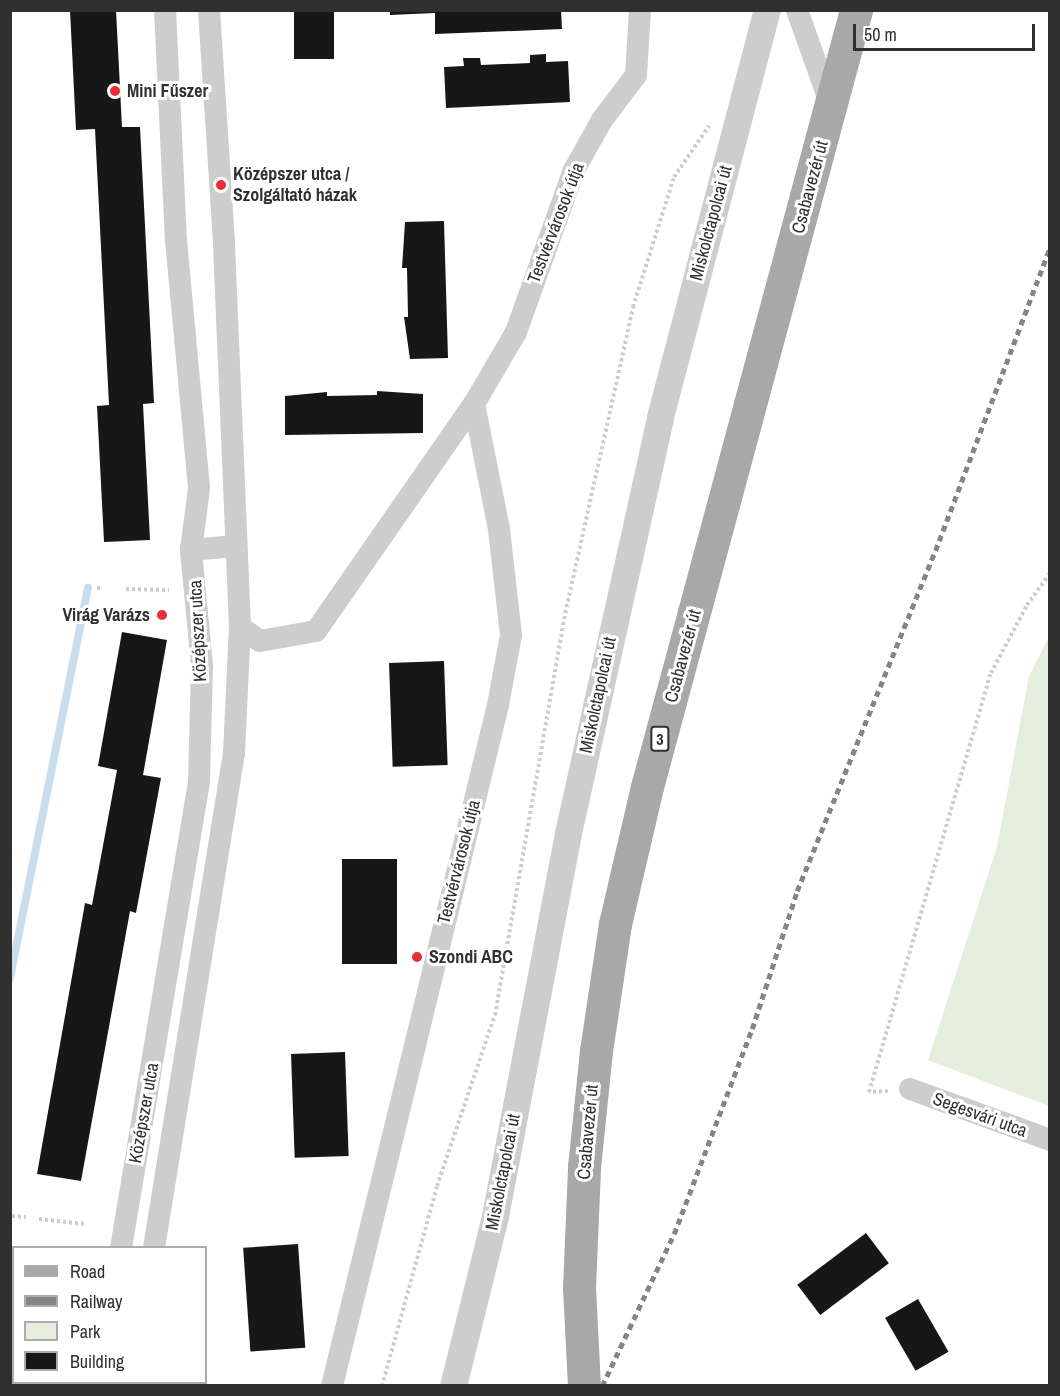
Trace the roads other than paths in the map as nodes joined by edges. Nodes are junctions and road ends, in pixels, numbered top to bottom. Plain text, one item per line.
1 (165, 10) edge
2 (209, 10) edge
3 (640, 10) edge
4 (767, 10) edge
5 (797, 10) edge
6 (856, 10) edge
7 (811, 41) junction
8 (841, 65) junction
9 (831, 108) junction
10 (474, 404) junction
11 (235, 546) junction
12 (191, 550) junction
13 (240, 627) junction
14 (910, 1089) road end
15 (1050, 1140) edge
16 (120, 1246) edge
17 (154, 1246) edge
18 (332, 1386) edge
19 (453, 1386) edge
20 (584, 1386) edge

1 - 12 street, Középszer utca
2 - 11 street, Középszer utca
3 - 10 street, Testvérvárosok útja
4 - 19 street, Miskolctapolcai út
5 - 7 street
6 - 8 main road, Csabavezér út / 3
7 - 8 street
7 - 9 street
8 - 9 main road, Csabavezér út / 3
9 - 20 main road, Csabavezér út / 3
10 - 13 street, Testvérvárosok útja
10 - 18 street, Testvérvárosok útja
11 - 12 street
11 - 13 street, Középszer utca
12 - 16 street, Középszer utca
13 - 17 street, Középszer utca
14 - 15 street, Segesvári utca

